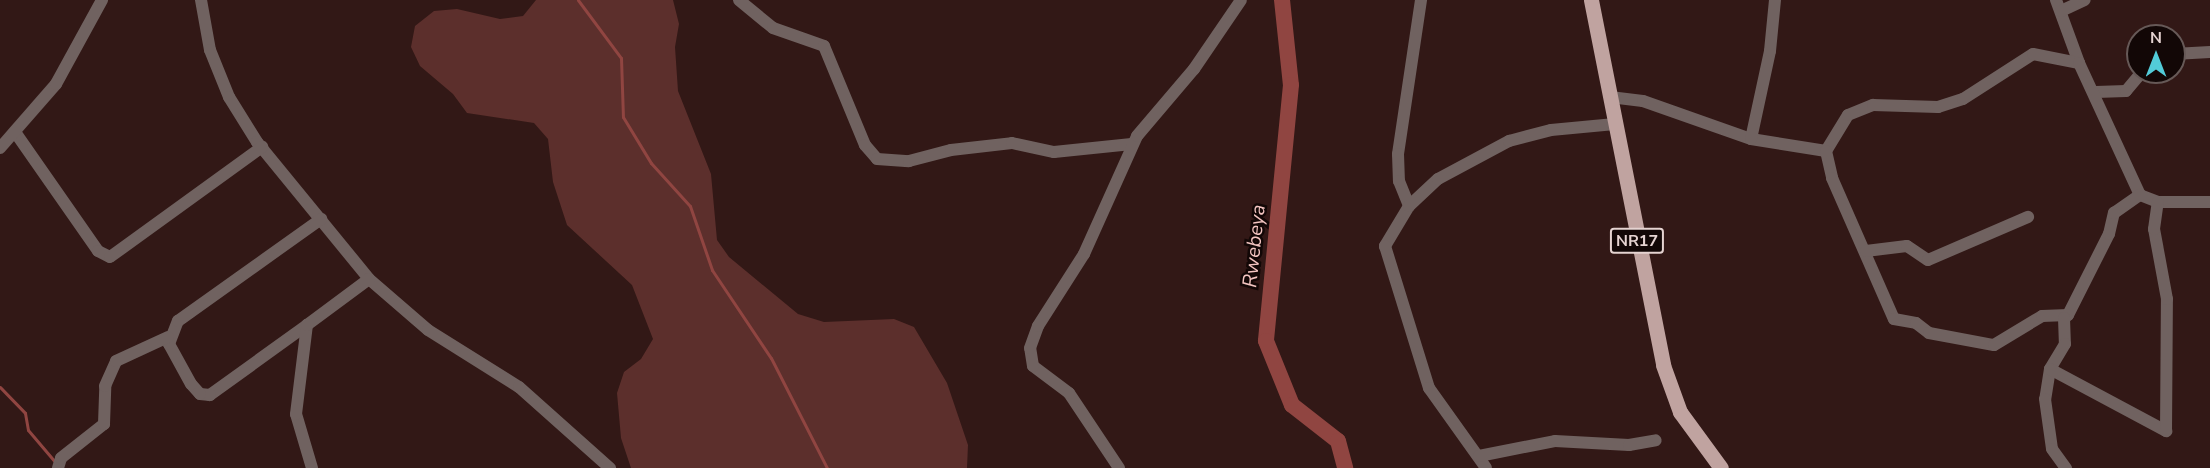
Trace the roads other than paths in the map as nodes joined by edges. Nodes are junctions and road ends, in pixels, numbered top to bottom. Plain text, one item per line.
1 (102, 0) edge
2 (201, 0) edge
3 (739, 0) edge
4 (1241, 0) edge
5 (1421, 0) edge
6 (1591, 0) edge
7 (1774, 0) edge
8 (2085, 0) edge
9 (2058, 6) edge
10 (2210, 52) edge
11 (2186, 53) edge
12 (2079, 63) junction
13 (2132, 84) edge
14 (2096, 92) junction
15 (1610, 97) junction
16 (1615, 124) junction
17 (15, 132) junction
18 (1751, 139) junction
19 (1132, 144) junction
20 (262, 147) junction
21 (0, 148) edge
22 (1826, 151) junction
23 (2140, 195) junction
24 (2158, 202) junction
25 (2210, 202) edge
26 (1409, 206) junction
27 (2028, 217) dead end
28 (321, 219) junction
29 (1866, 251) junction
30 (369, 279) junction
31 (2064, 318) junction
32 (307, 325) junction
33 (168, 338) junction
34 (2050, 369) junction
35 (1656, 440) dead end
36 (1479, 456) junction
37 (58, 468) edge
38 (312, 468) edge
39 (610, 468) edge
40 (1119, 468) edge
41 (1486, 468) edge
42 (1721, 468) edge
43 (2066, 468) edge

1 - 17 street
2 - 20 street
3 - 19 street
4 - 19 street
5 - 26 street
6 - 15 main road, NR17
7 - 18 street
8 - 9 street
9 - 12 street
10 - 11 street
12 - 14 street
12 - 22 street
13 - 14 street
14 - 23 street
15 - 16 main road, NR17
15 - 18 street
16 - 26 street
16 - 42 main road, NR17
17 - 20 street
17 - 21 street
18 - 22 street
19 - 40 street
20 - 28 street
22 - 29 street
23 - 24 street
23 - 31 street
24 - 25 street
24 - 34 street
26 - 36 street
27 - 29 street
28 - 30 street
28 - 33 street
29 - 31 street
30 - 32 street
30 - 39 street
31 - 34 street
32 - 33 street
32 - 38 street
33 - 37 street
34 - 43 street
35 - 36 street
36 - 41 street

